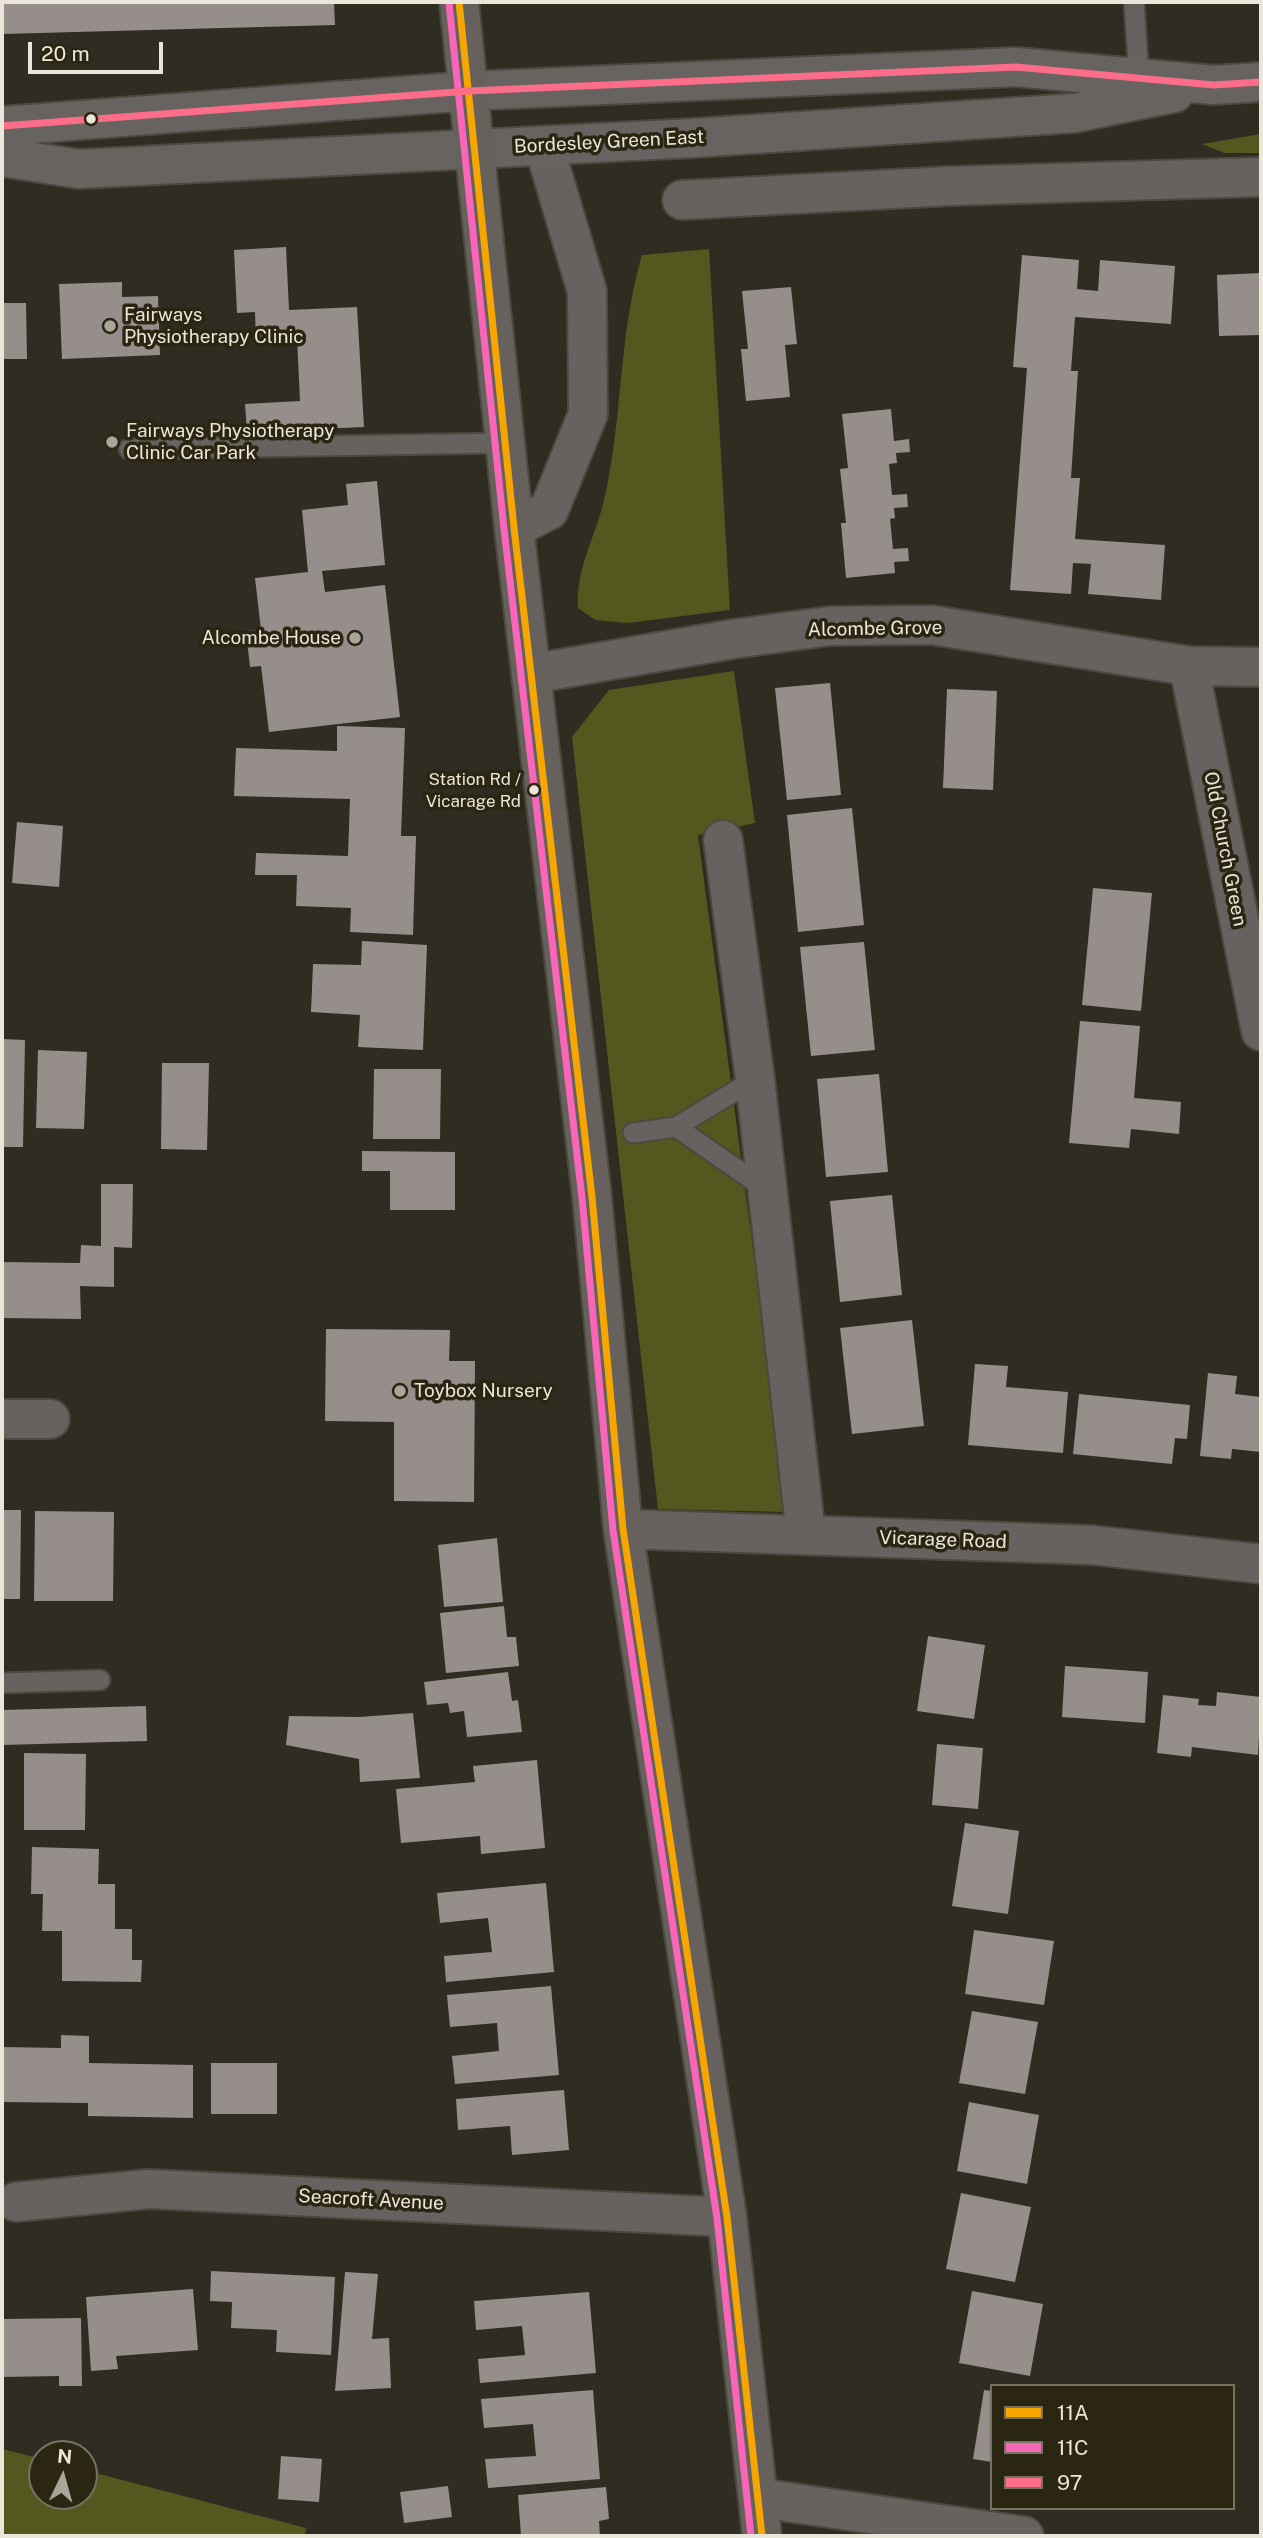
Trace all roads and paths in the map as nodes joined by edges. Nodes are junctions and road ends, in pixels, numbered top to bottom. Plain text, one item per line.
1 (459, 2) edge
2 (1134, 2) edge
3 (1139, 78) junction
4 (1261, 82) edge
5 (1214, 85) junction
6 (469, 92) junction
7 (2, 126) edge
8 (544, 146) junction
9 (475, 149) junction
10 (2, 158) edge
11 (1261, 177) edge
12 (682, 200) dead end
13 (505, 443) junction
14 (129, 449) dead end
15 (514, 528) junction
16 (1189, 666) junction
17 (1261, 667) edge
18 (531, 674) junction
19 (723, 840) dead end
20 (1261, 1031) edge
21 (755, 1079) junction
22 (676, 1127) junction
23 (633, 1133) dead end
24 (768, 1190) junction
25 (2, 1419) edge
26 (50, 1419) dead end
27 (624, 1529) junction
28 (806, 1535) junction
29 (1261, 1564) edge
30 (100, 1680) dead end
31 (2, 1683) edge
32 (16, 2202) dead end
33 (727, 2217) junction
34 (759, 2498) junction
35 (762, 2536) edge
36 (1024, 2536) edge

1 - 6 main road
2 - 3 lane
3 - 5 street, Bordesley Green East
3 - 6 street, Bordesley Green East
4 - 5 street, Bordesley Green East
5 - 8 street, Bordesley Green East
6 - 7 street, Bordesley Green East
6 - 9 main road
8 - 9 street, Bordesley Green East
8 - 15 street
9 - 10 street, Bordesley Green East
9 - 13 main road
11 - 12 street
13 - 14 lane
13 - 15 main road
15 - 18 main road
16 - 17 street, Alcombe Grove
16 - 18 street, Alcombe Grove
16 - 20 street, Old Church Green
18 - 27 main road
19 - 21 street
21 - 22 lane
21 - 24 street
22 - 23 lane
22 - 24 lane
24 - 28 street
25 - 26 street
27 - 28 street, Vicarage Road
27 - 33 main road
28 - 29 street, Vicarage Road
30 - 31 lane
32 - 33 street, Seacroft Avenue
33 - 34 main road
34 - 35 main road
34 - 36 street

